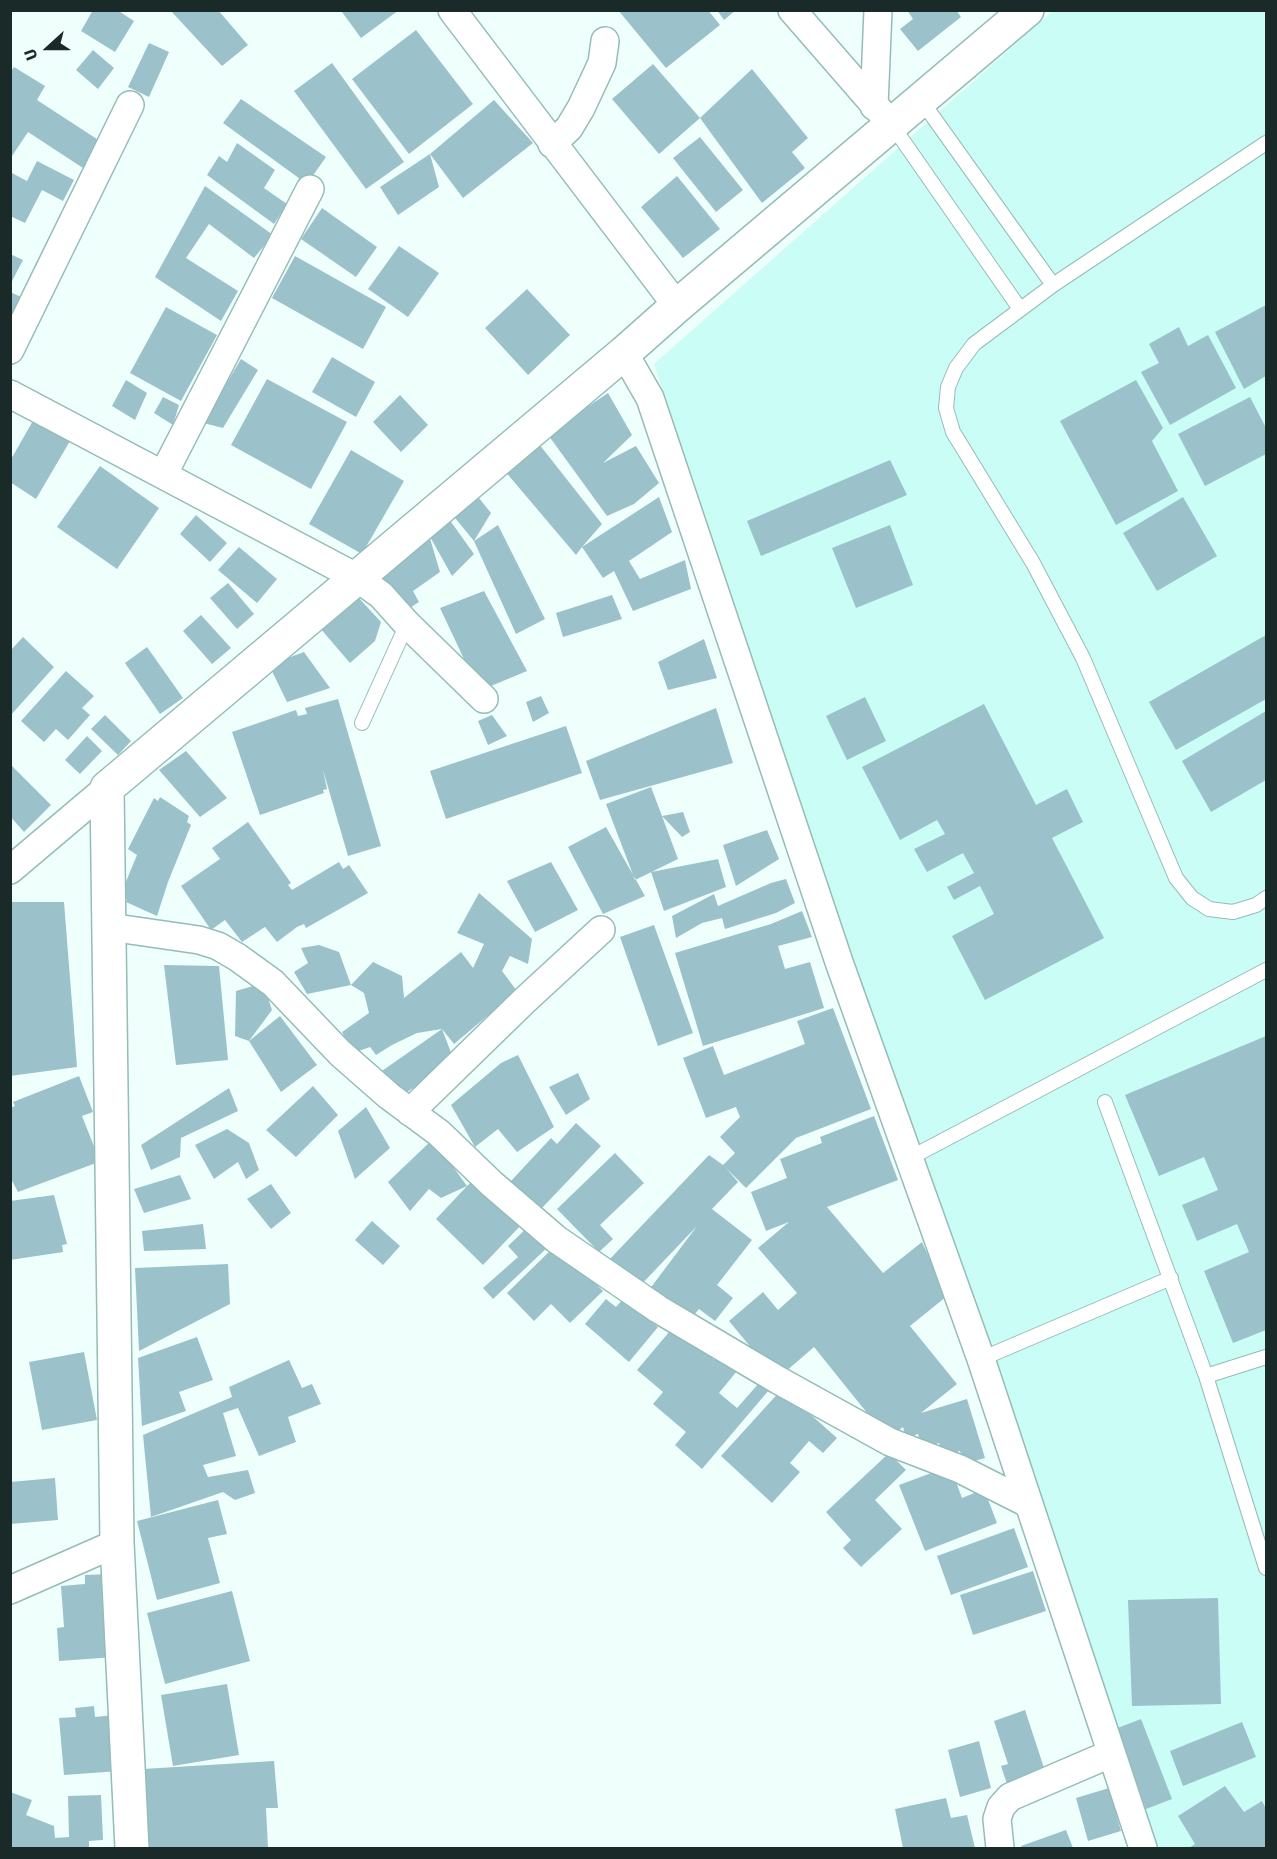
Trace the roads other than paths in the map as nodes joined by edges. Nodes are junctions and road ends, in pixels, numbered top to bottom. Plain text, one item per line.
1 (452, 10) edge
2 (792, 10) edge
3 (878, 10) edge
4 (1027, 10) edge
5 (604, 41) dead end
6 (921, 100) junction
7 (130, 105) dead end
8 (883, 116) junction
9 (1266, 143) edge
10 (552, 144) junction
11 (310, 189) dead end
12 (1053, 285) junction
13 (677, 306) junction
14 (1020, 309) junction
15 (10, 350) edge
16 (624, 353) junction
17 (10, 394) edge
18 (163, 475) junction
19 (356, 577) junction
20 (407, 624) junction
21 (483, 699) dead end
22 (362, 723) dead end
23 (107, 788) junction
24 (10, 870) edge
25 (1266, 898) edge
26 (109, 927) junction
27 (601, 930) dead end
28 (1266, 970) edge
29 (1106, 1102) dead end
30 (410, 1112) junction
31 (908, 1159) junction
32 (1171, 1278) junction
33 (1266, 1357) edge
34 (981, 1359) junction
35 (1206, 1376) junction
36 (1027, 1503) junction
37 (117, 1543) junction
38 (1266, 1568) edge
39 (10, 1590) edge
40 (1110, 1754) junction
41 (132, 1848) edge
42 (1000, 1848) edge
43 (1143, 1848) edge

1 - 10 street
2 - 8 street
3 - 8 street
4 - 6 street
5 - 10 street
6 - 8 street
6 - 12 lane
7 - 15 street
8 - 13 street
8 - 14 lane
9 - 12 lane
10 - 13 street
11 - 18 street
12 - 14 lane
13 - 16 street
14 - 25 lane
16 - 19 street
16 - 31 street
17 - 18 street
18 - 19 street
19 - 20 street
19 - 23 street
20 - 21 street
20 - 22 lane
23 - 24 street
23 - 26 street
26 - 30 street
26 - 37 street
27 - 30 street
28 - 31 lane
29 - 32 lane
30 - 36 street
31 - 34 street
32 - 34 lane
32 - 35 lane
33 - 35 lane
34 - 36 street
35 - 38 lane
36 - 40 street
37 - 39 street
37 - 41 street
40 - 42 street
40 - 43 street

